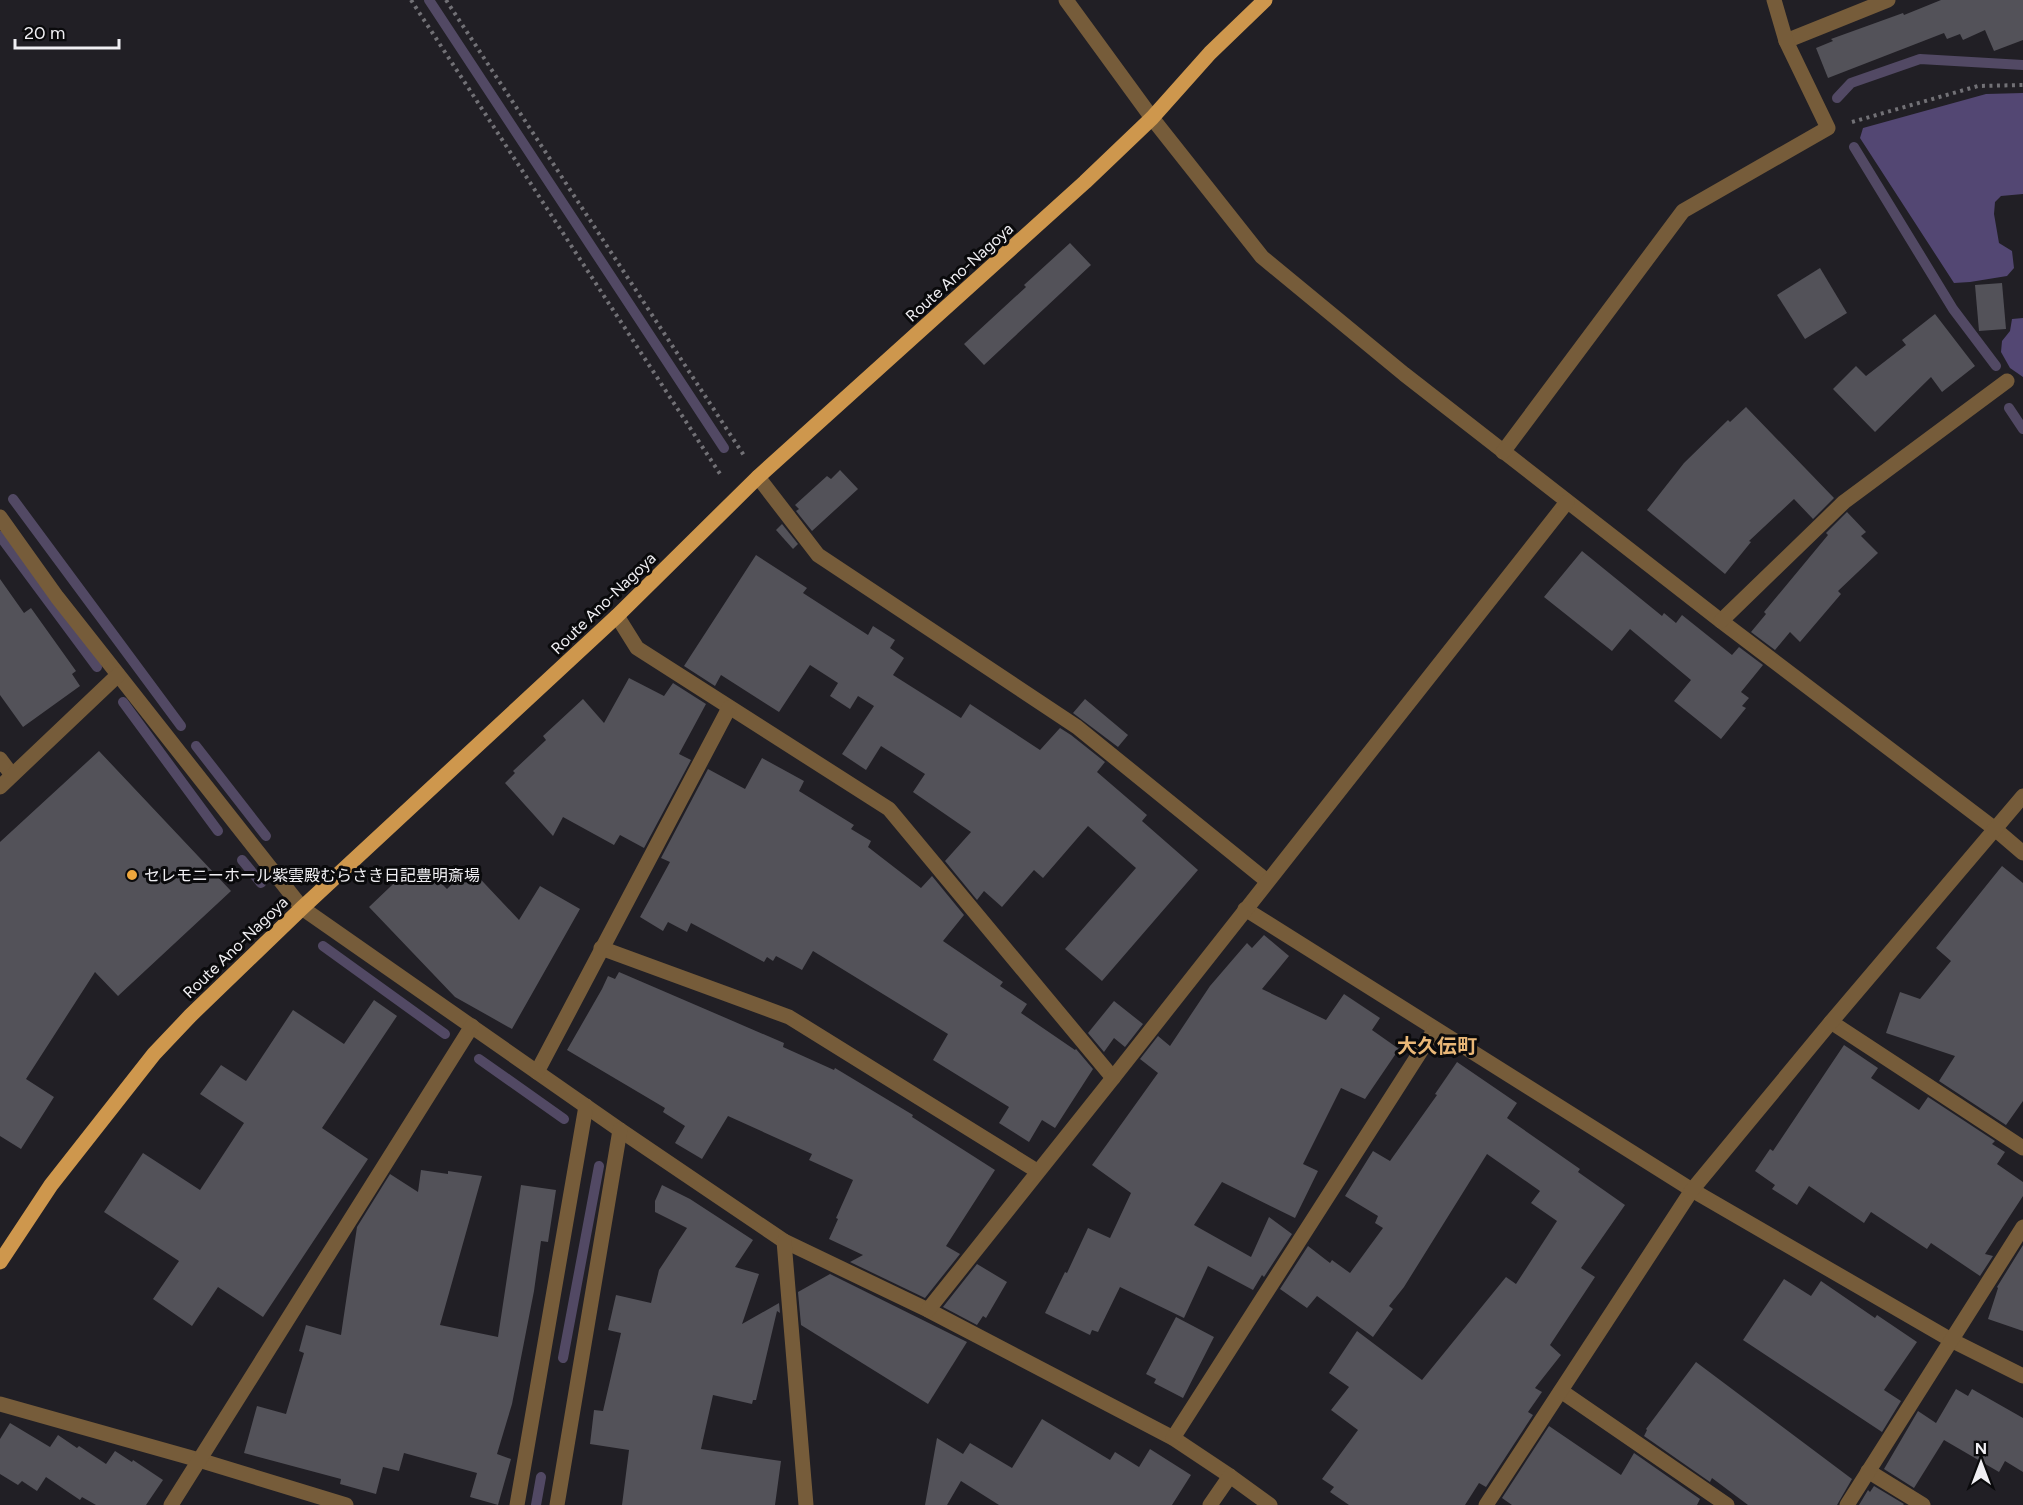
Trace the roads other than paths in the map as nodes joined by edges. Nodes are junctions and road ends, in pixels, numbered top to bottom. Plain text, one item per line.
1 (1066, 0) edge
2 (1265, 0) edge
3 (1774, 0) edge
4 (1888, 0) edge
5 (1786, 41) junction
6 (1152, 118) junction
7 (2007, 381) dead end
8 (1503, 452) junction
9 (758, 477) junction
10 (1568, 502) junction
11 (0, 518) edge
12 (617, 616) junction
13 (1721, 621) junction
14 (118, 675) junction
15 (729, 708) junction
16 (0, 759) edge
17 (12, 775) junction
18 (0, 787) edge
19 (2023, 796) edge
20 (1995, 830) junction
21 (2023, 853) edge
22 (1267, 881) junction
23 (302, 908) junction
24 (1245, 909) junction
25 (601, 948) junction
26 (1831, 1022) junction
27 (472, 1026) junction
28 (1435, 1029) junction
29 (537, 1071) junction
30 (1113, 1078) junction
31 (586, 1106) junction
32 (620, 1130) junction
33 (2023, 1148) edge
34 (1037, 1172) junction
35 (1692, 1190) junction
36 (2023, 1227) edge
37 (784, 1240) junction
38 (0, 1262) edge
39 (928, 1310) junction
40 (1951, 1340) junction
41 (2023, 1376) edge
42 (1561, 1391) junction
43 (0, 1404) edge
44 (1173, 1438) junction
45 (199, 1460) junction
46 (1868, 1471) junction
47 (1230, 1476) junction
48 (171, 1505) edge
49 (346, 1505) edge
50 (517, 1505) edge
51 (557, 1505) edge
52 (806, 1505) edge
53 (1210, 1505) edge
54 (1270, 1505) edge
55 (1486, 1505) edge
56 (1726, 1505) edge
57 (1846, 1505) edge
58 (1923, 1505) edge

1 - 6 street
2 - 6 main road, Route Ano-Nagoya
3 - 5 street
4 - 5 street
5 - 8 street
6 - 8 street
6 - 9 main road, Route Ano-Nagoya
7 - 13 street
8 - 10 street
9 - 12 main road, Route Ano-Nagoya
9 - 22 street
10 - 13 street
10 - 22 street
11 - 14 street
12 - 15 street
12 - 23 main road, Route Ano-Nagoya
13 - 20 street
14 - 17 street
14 - 23 street
15 - 25 street
15 - 30 street
16 - 17 street
17 - 18 street
19 - 20 street
20 - 21 street
20 - 26 street
22 - 24 street
23 - 27 street
23 - 38 main road, Route Ano-Nagoya
24 - 28 street
24 - 30 street
25 - 29 street
25 - 34 street
26 - 33 street
26 - 35 street
27 - 29 street
27 - 45 street
28 - 35 street
28 - 44 street
29 - 31 street
30 - 34 street
31 - 32 street
31 - 50 street
32 - 37 street
32 - 51 street
34 - 39 street
35 - 40 street
35 - 42 street
36 - 40 street
37 - 39 street
37 - 52 street
39 - 44 street
40 - 41 street
40 - 46 street
42 - 55 street
42 - 56 street
43 - 45 street
44 - 47 street
45 - 48 street
45 - 49 street
46 - 57 street
46 - 58 street
47 - 53 street
47 - 54 street

